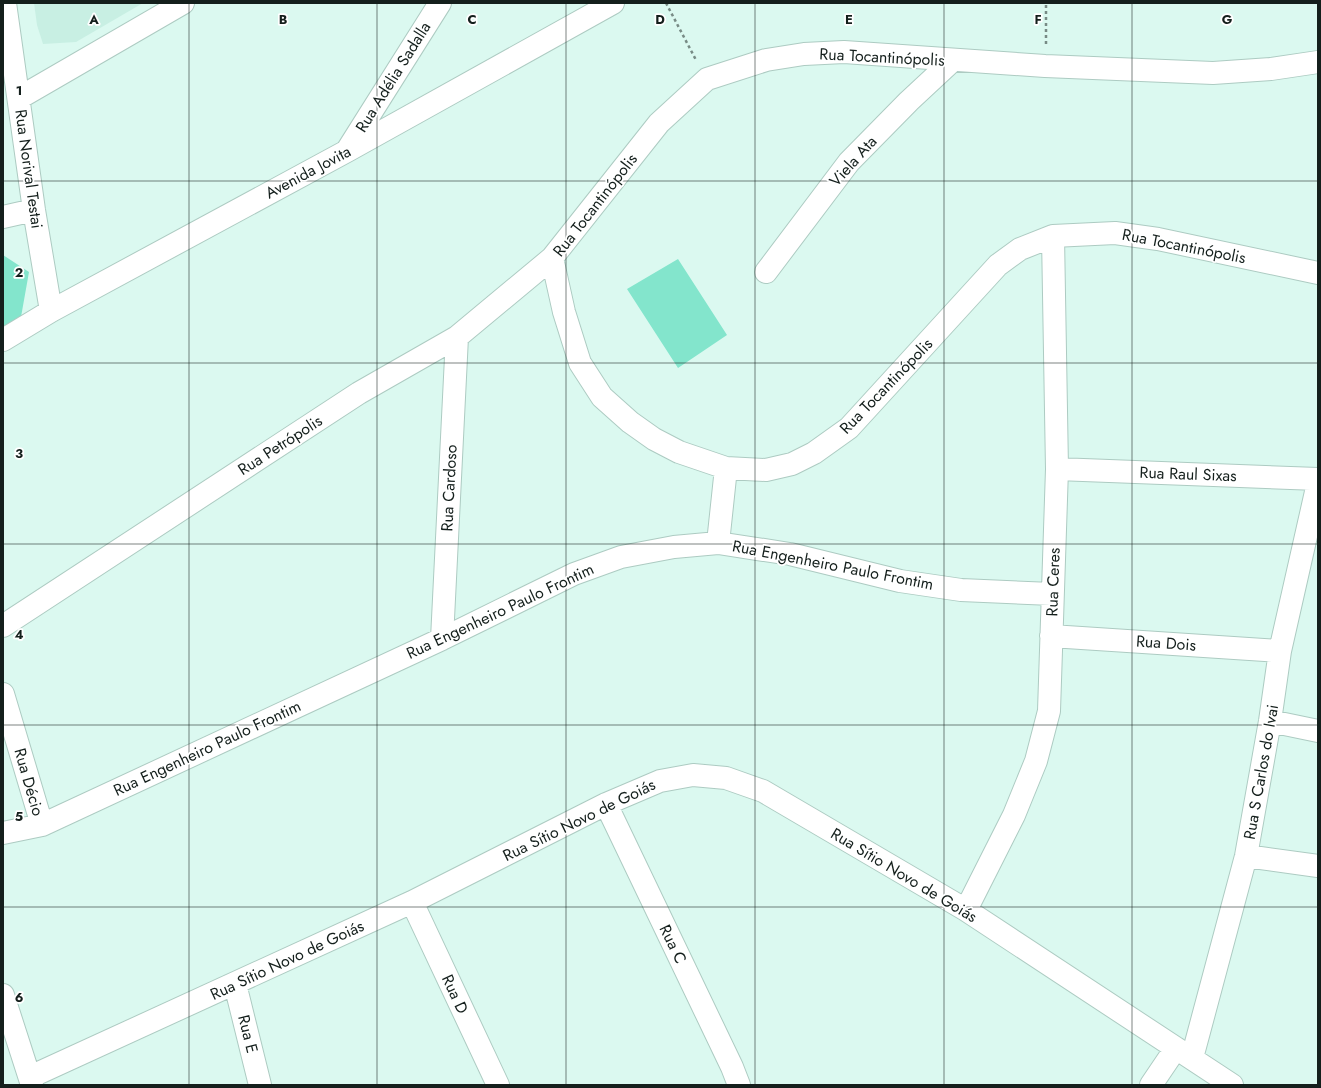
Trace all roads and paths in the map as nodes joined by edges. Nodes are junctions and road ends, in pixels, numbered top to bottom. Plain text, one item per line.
1 (5, 3) edge
2 (183, 3) edge
3 (440, 3) edge
4 (613, 3) edge
5 (666, 3) edge
6 (1046, 3) edge
7 (952, 61) junction
8 (1318, 62) edge
9 (1045, 66) junction
10 (707, 79) junction
11 (19, 98) junction
12 (347, 151) junction
13 (34, 210) junction
14 (3, 217) edge
15 (1053, 236) junction
16 (552, 258) junction
17 (766, 272) dead end
18 (1318, 273) edge
19 (51, 311) junction
20 (457, 337) junction
21 (3, 340) edge
22 (726, 468) junction
23 (1057, 468) junction
24 (1318, 479) edge
25 (1318, 483) edge
26 (718, 543) junction
27 (1052, 594) junction
28 (3, 626) edge
29 (1051, 636) junction
30 (442, 639) junction
31 (1280, 651) junction
32 (3, 694) edge
33 (1270, 722) junction
34 (1318, 731) edge
35 (606, 804) junction
36 (42, 825) junction
37 (3, 833) edge
38 (1246, 856) junction
39 (1318, 866) edge
40 (412, 902) junction
41 (966, 910) junction
42 (235, 984) junction
43 (3, 995) edge
44 (1184, 1053) junction
45 (31, 1081) edge
46 (260, 1085) edge
47 (498, 1085) edge
48 (738, 1085) edge
49 (1151, 1085) edge
50 (1232, 1085) edge

1 - 11 street, Rua Norival Testai
2 - 11 street
3 - 12 street, Rua Adélia Sadalla
4 - 12 street, Avenida Jovita
5 - 10 path
6 - 9 path
7 - 9 street, Rua Tocantinópolis
7 - 10 street, Rua Tocantinópolis
7 - 17 street, Viela Ata
8 - 9 street, Rua Tocantinópolis
10 - 16 street, Rua Tocantinópolis
11 - 13 street, Rua Norival Testai
12 - 19 street, Avenida Jovita
13 - 14 street
13 - 19 street, Rua Norival Testai
15 - 18 street, Rua Tocantinópolis
15 - 22 street, Rua Tocantinópolis
15 - 23 street, Rua Ceres
16 - 20 street, Rua Petrópolis
16 - 22 street, Rua Tocantinópolis
19 - 21 street, Avenida Jovita
20 - 28 street, Rua Petrópolis
20 - 30 street, Rua Cardoso
22 - 26 street
23 - 24 street, Rua Raul Sixas
23 - 27 street, Rua Ceres
25 - 31 street, Rua S Carlos do Ivai
26 - 27 street, Rua Engenheiro Paulo Frontim
26 - 30 street, Rua Engenheiro Paulo Frontim
27 - 29 street, Rua Ceres
29 - 31 street, Rua Dois
29 - 41 street, Rua Ceres
30 - 36 street, Rua Engenheiro Paulo Frontim
31 - 33 street, Rua S Carlos do Ivai
32 - 36 street, Rua Décio
33 - 34 street
33 - 38 street, Rua S Carlos do Ivai
35 - 40 street, Rua Sítio Novo de Goiás
35 - 41 street, Rua Sítio Novo de Goiás
35 - 48 street, Rua C
36 - 37 street, Rua Engenheiro Paulo Frontim
38 - 39 street
38 - 44 street, Rua S Carlos do Ivai
40 - 42 street, Rua Sítio Novo de Goiás
40 - 47 street, Rua D
41 - 44 street, Rua Sítio Novo de Goiás
42 - 45 street, Rua Sítio Novo de Goiás
42 - 46 street, Rua E
43 - 45 street
44 - 49 street, Rua S Carlos do Ivai
44 - 50 street, Rua Sítio Novo de Goiás

